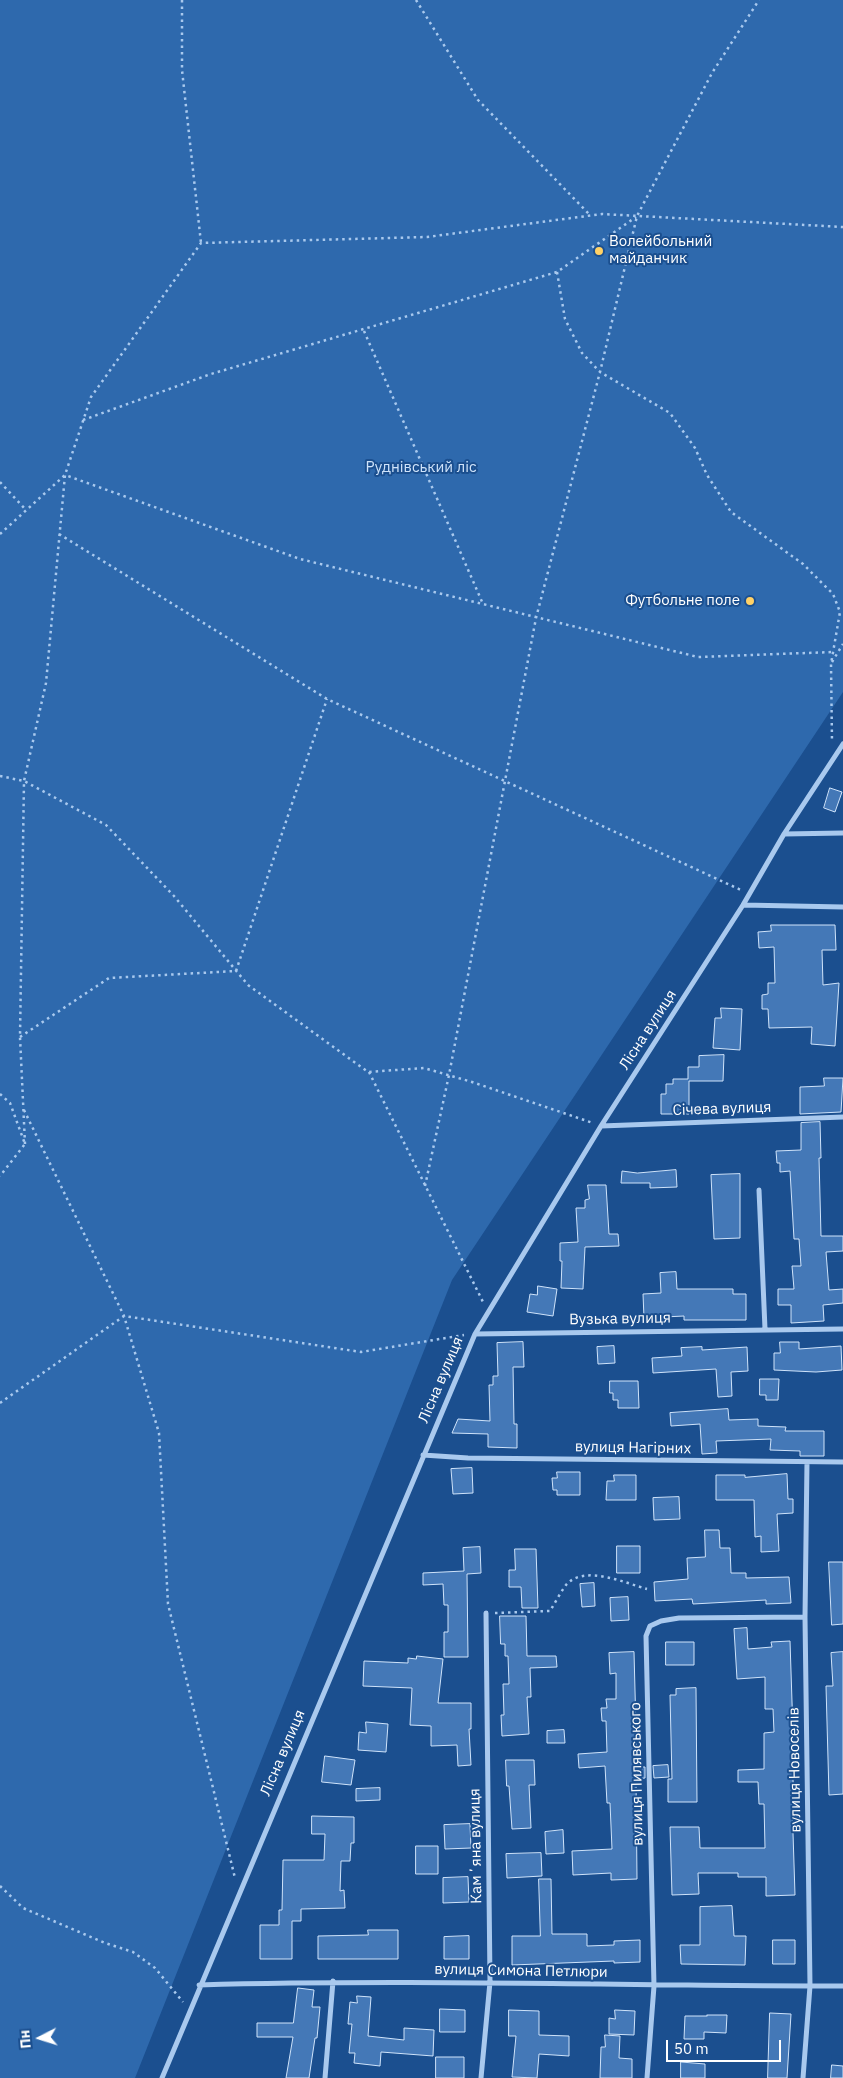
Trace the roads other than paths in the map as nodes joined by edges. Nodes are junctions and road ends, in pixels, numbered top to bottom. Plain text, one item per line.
1 (843, 744) edge
2 (843, 833) edge
3 (784, 834) junction
4 (743, 906) junction
5 (843, 907) edge
6 (843, 1117) edge
7 (601, 1126) junction
8 (760, 1190) dead end
9 (765, 1329) junction
10 (843, 1329) edge
11 (475, 1334) junction
12 (422, 1455) junction
13 (807, 1462) junction
14 (843, 1462) edge
15 (486, 1613) road end
16 (805, 1617) junction
17 (333, 1981) junction
18 (490, 1982) junction
19 (199, 1985) junction
20 (654, 1986) junction
21 (810, 1986) junction
22 (843, 1986) edge
23 (162, 2078) edge
24 (325, 2078) edge
25 (482, 2078) edge
26 (647, 2078) edge
27 (803, 2078) edge

1 - 3 street, Лісна вулиця
2 - 3 street
3 - 4 street, Лісна вулиця
4 - 5 street
4 - 7 street, Лісна вулиця
6 - 7 street, Січева вулиця
7 - 11 street, Лісна вулиця
8 - 9 street
9 - 10 street, Вузька вулиця
9 - 11 street, Вузька вулиця
11 - 12 street, Лісна вулиця
12 - 13 street, вулиця Нагірних
12 - 19 street, Лісна вулиця
13 - 14 street, вулиця Нагірних
13 - 16 street, вулиця Новоселів
15 - 18 street, Камʼяна вулиця
16 - 20 street, вулиця Пилявського
16 - 21 street, вулиця Новоселів
17 - 18 street, вулиця Симона Петлюри
17 - 19 street, вулиця Симона Петлюри
17 - 24 street
18 - 20 street, вулиця Симона Петлюри
18 - 25 street, Камʼяна вулиця
19 - 23 street, Лісна вулиця
20 - 21 street, вулиця Симона Петлюри
20 - 26 street, вулиця Пилявського
21 - 22 street, вулиця Симона Петлюри
21 - 27 street, вулиця Новоселів

